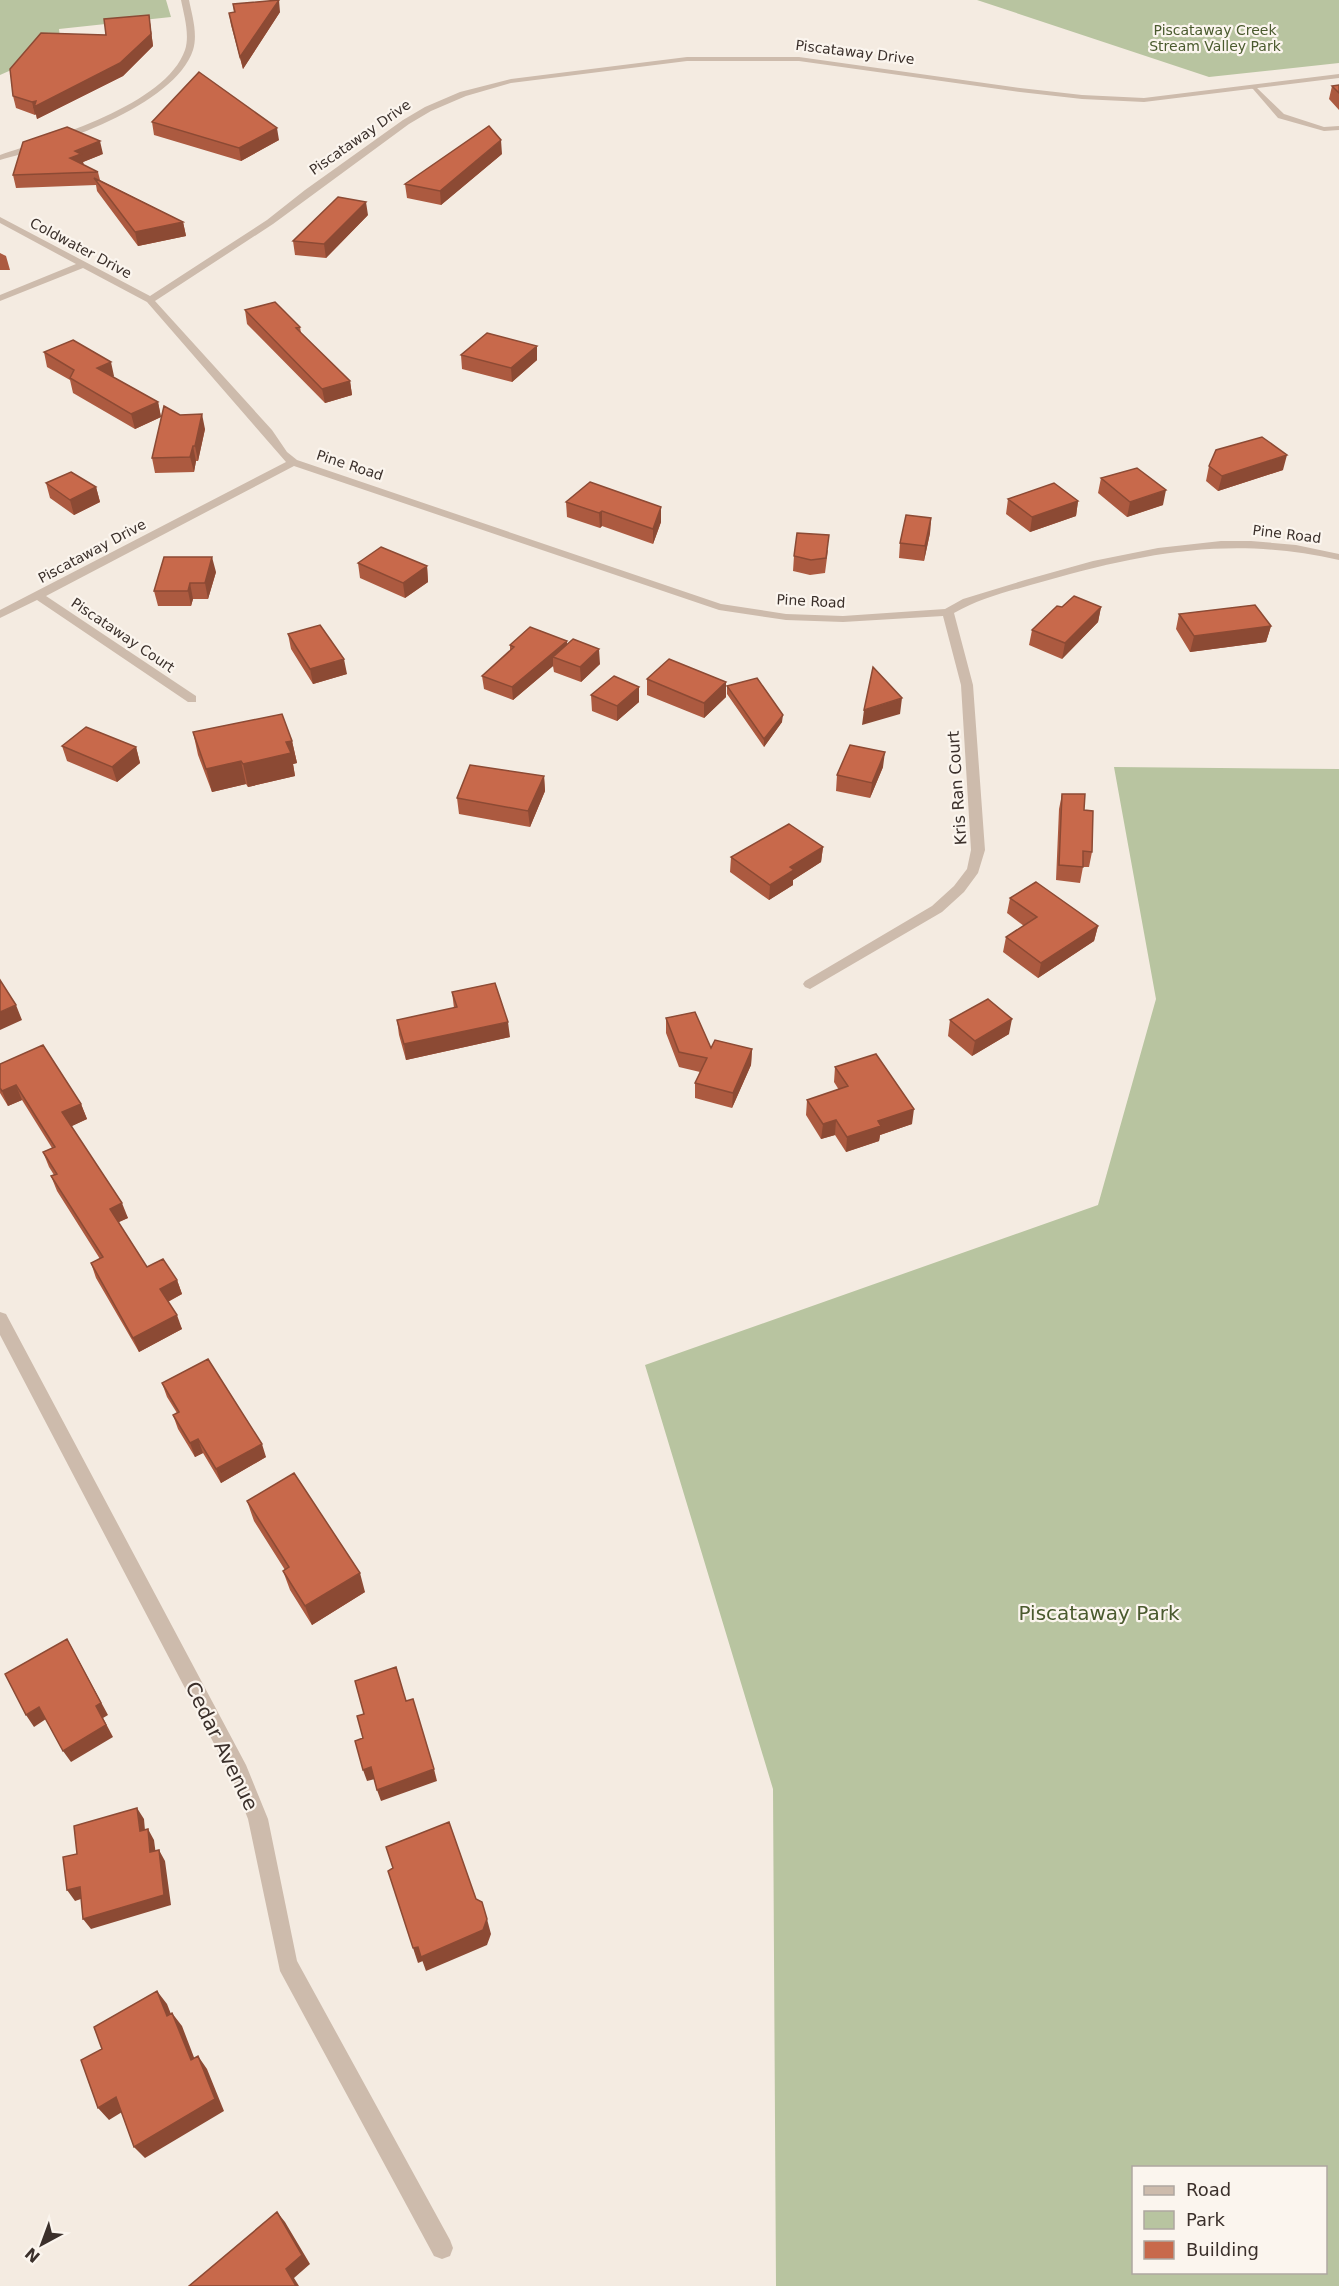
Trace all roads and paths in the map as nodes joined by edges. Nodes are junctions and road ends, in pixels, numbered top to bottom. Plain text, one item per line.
1 (184, 0) edge
2 (1339, 75) edge
3 (1255, 88) junction
4 (1339, 128) edge
5 (0, 158) edge
6 (0, 220) edge
7 (82, 265) junction
8 (0, 298) edge
9 (150, 300) junction
10 (293, 462) junction
11 (1339, 557) edge
12 (39, 596) junction
13 (948, 612) junction
14 (0, 615) edge
15 (192, 699) dead end
16 (810, 984) dead end
17 (0, 1319) edge
18 (442, 2248) dead end

1 - 5 street
2 - 3 street, Piscataway Drive
3 - 4 lane
3 - 9 street, Piscataway Drive
6 - 7 street, Coldwater Drive
7 - 8 street
7 - 9 street, Coldwater Drive
9 - 10 street
10 - 12 street, Piscataway Drive
10 - 13 street, Pine Road
11 - 13 street, Pine Road
12 - 14 street, Piscataway Drive
12 - 15 street, Piscataway Court
13 - 16 street, Kris Ran Court
17 - 18 street, Cedar Avenue

